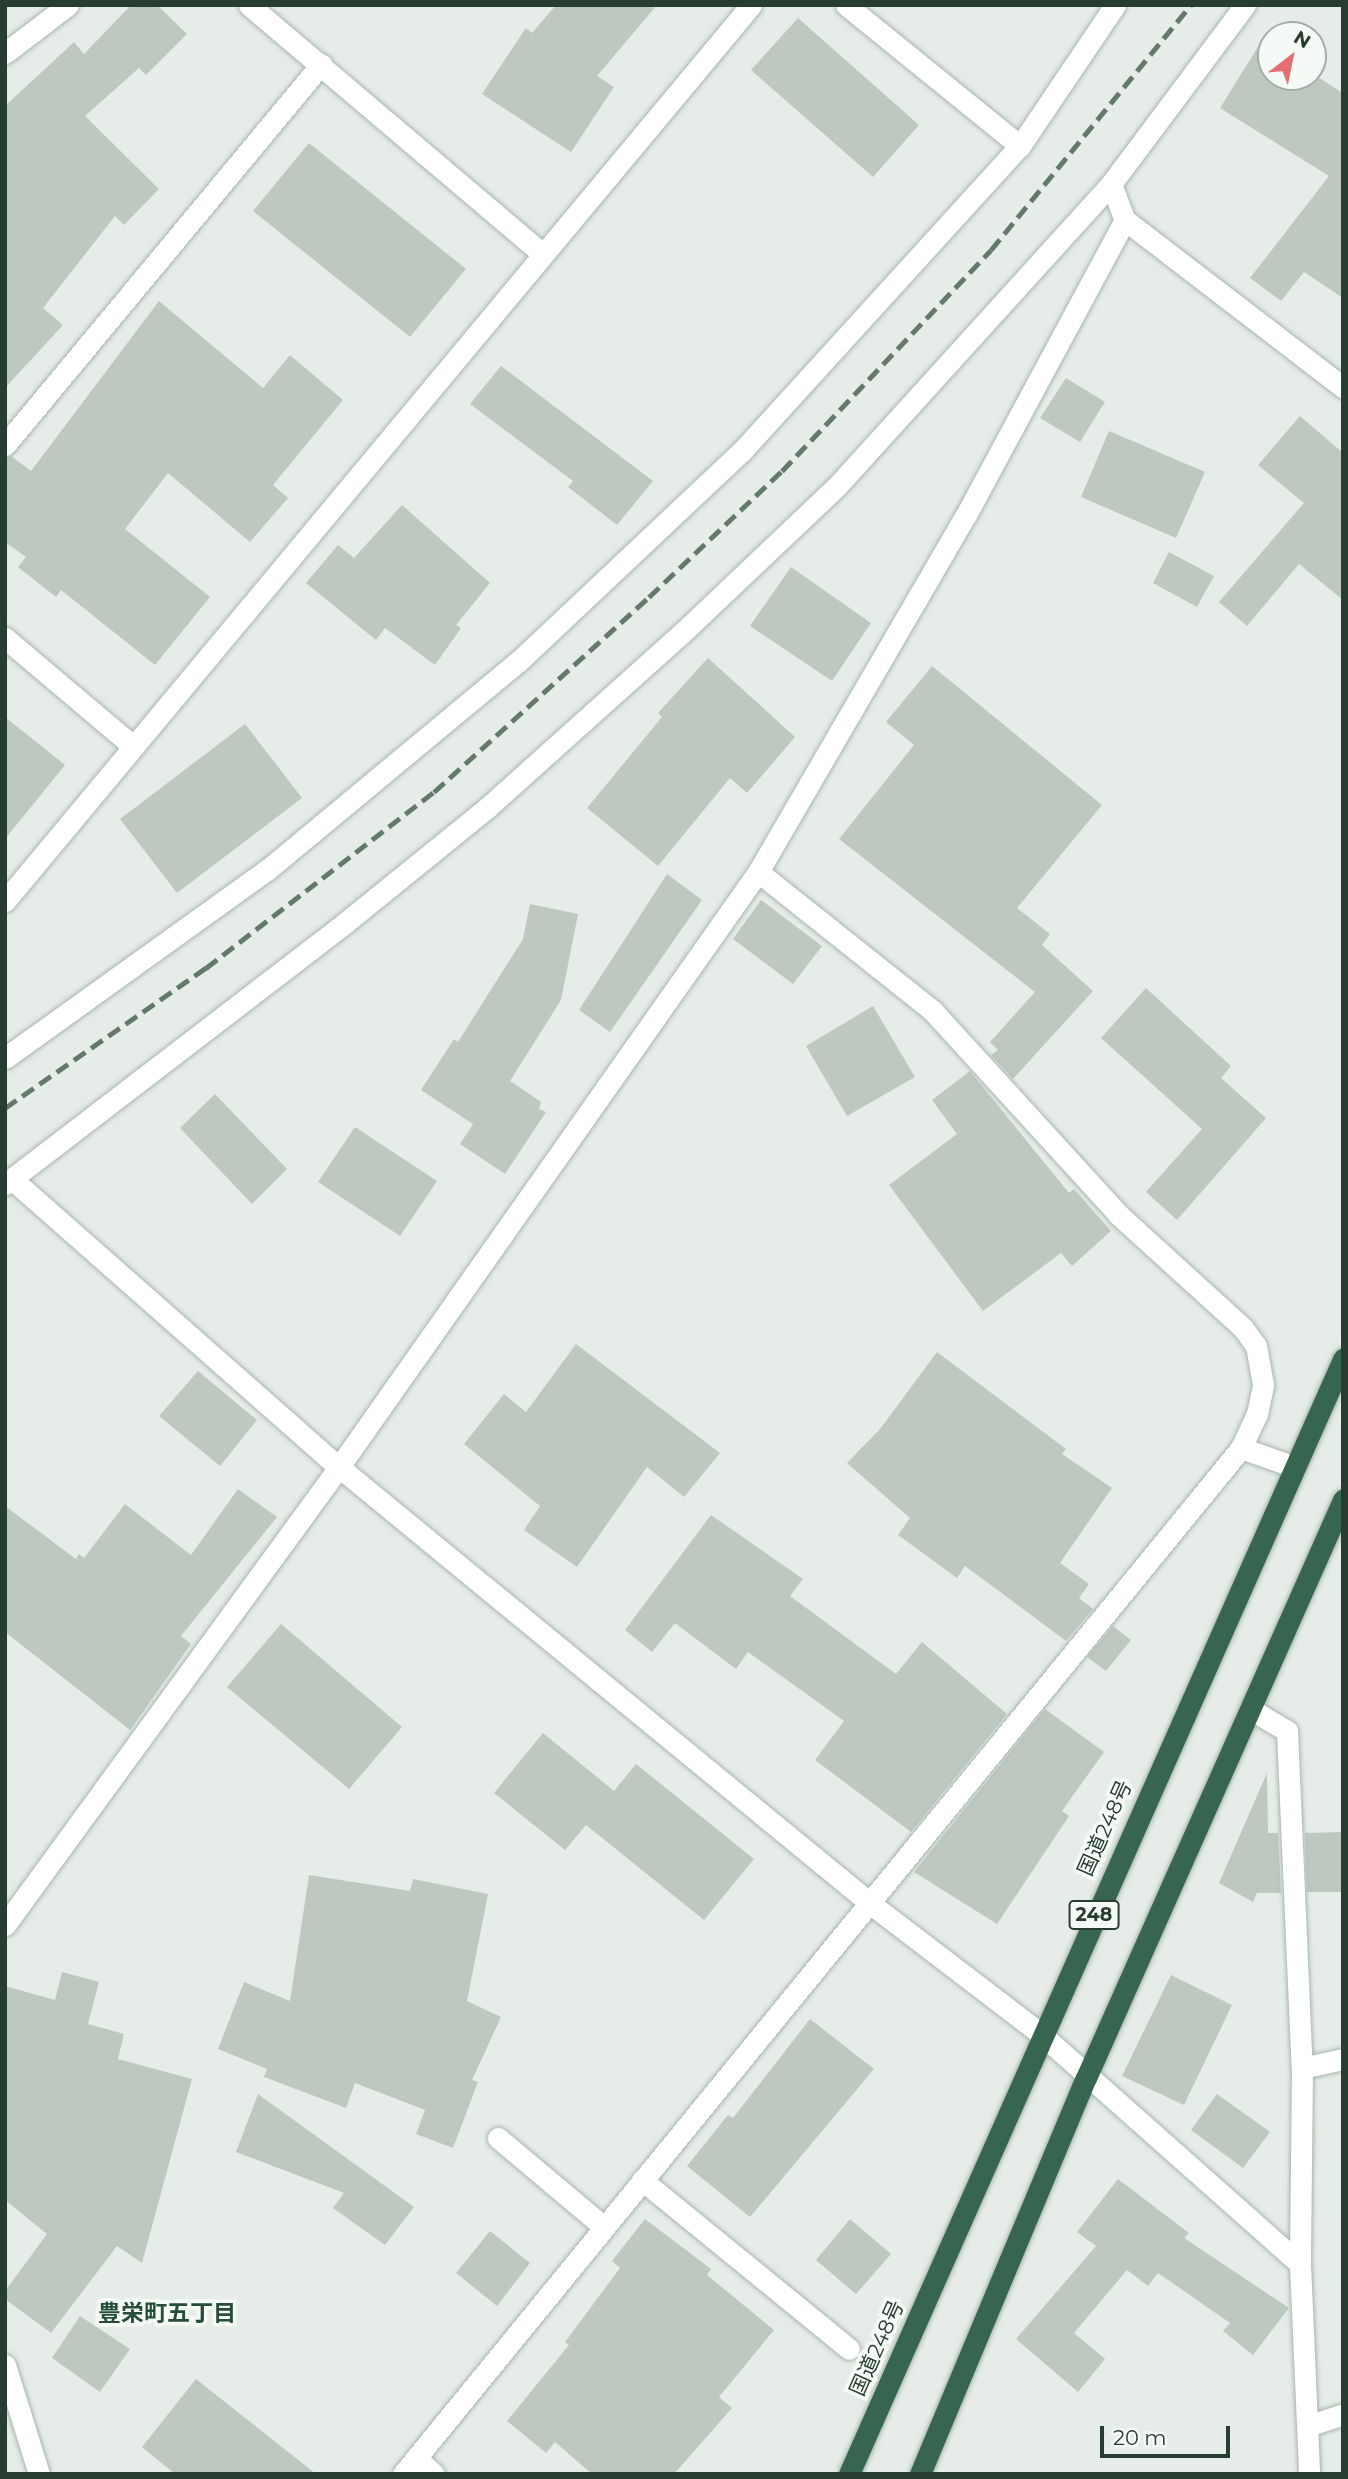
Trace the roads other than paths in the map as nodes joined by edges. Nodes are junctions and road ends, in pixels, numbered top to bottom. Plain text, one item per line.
1 (68, 5) edge
2 (249, 5) edge
3 (751, 5) edge
4 (846, 5) edge
5 (1115, 5) edge
6 (1245, 5) edge
7 (5, 53) edge
8 (321, 64) junction
9 (1020, 146) junction
10 (1111, 184) junction
11 (1125, 219) junction
12 (543, 254) junction
13 (1343, 387) edge
14 (5, 445) edge
15 (5, 638) edge
16 (134, 746) junction
17 (758, 873) junction
18 (5, 901) edge
19 (5, 1058) edge
20 (9, 1182) edge
21 (1343, 1359) edge
22 (1241, 1448) junction
23 (1292, 1466) junction
24 (339, 1467) junction
25 (1343, 1500) edge
26 (1250, 1709) junction
27 (871, 1904) junction
28 (5, 1925) edge
29 (1041, 2034) junction
30 (1343, 2059) edge
31 (1302, 2068) junction
32 (1086, 2078) junction
33 (498, 2138) dead end
34 (642, 2180) junction
35 (604, 2227) junction
36 (1300, 2264) junction
37 (849, 2350) dead end
38 (5, 2365) edge
39 (1343, 2414) edge
40 (1310, 2426) junction
41 (410, 2466) edge
42 (39, 2474) edge
43 (434, 2474) edge
44 (849, 2474) edge
45 (920, 2474) edge
46 (1309, 2474) edge

1 - 7 street
2 - 8 street
3 - 12 street
4 - 9 street
5 - 9 street
6 - 10 street
8 - 12 street
8 - 14 street
9 - 19 street
10 - 11 street
10 - 20 street
11 - 13 street
11 - 17 street
12 - 16 street
15 - 16 street
16 - 18 street
17 - 22 street
17 - 24 street
20 - 24 street
21 - 23 highway, 国道248号 / 248
22 - 23 street
22 - 27 street
23 - 29 highway, 国道248号 / 248
24 - 27 street
24 - 28 street
25 - 26 highway, 248
26 - 31 street
26 - 32 highway, 248
27 - 29 street
27 - 34 street
29 - 32 street
29 - 44 highway, 国道248号 / 248
30 - 31 street
31 - 36 street
32 - 36 street
32 - 45 highway, 248
33 - 35 street
34 - 35 street
34 - 37 street
35 - 41 street
36 - 40 street
38 - 42 street
39 - 40 street
40 - 46 street
41 - 43 street

